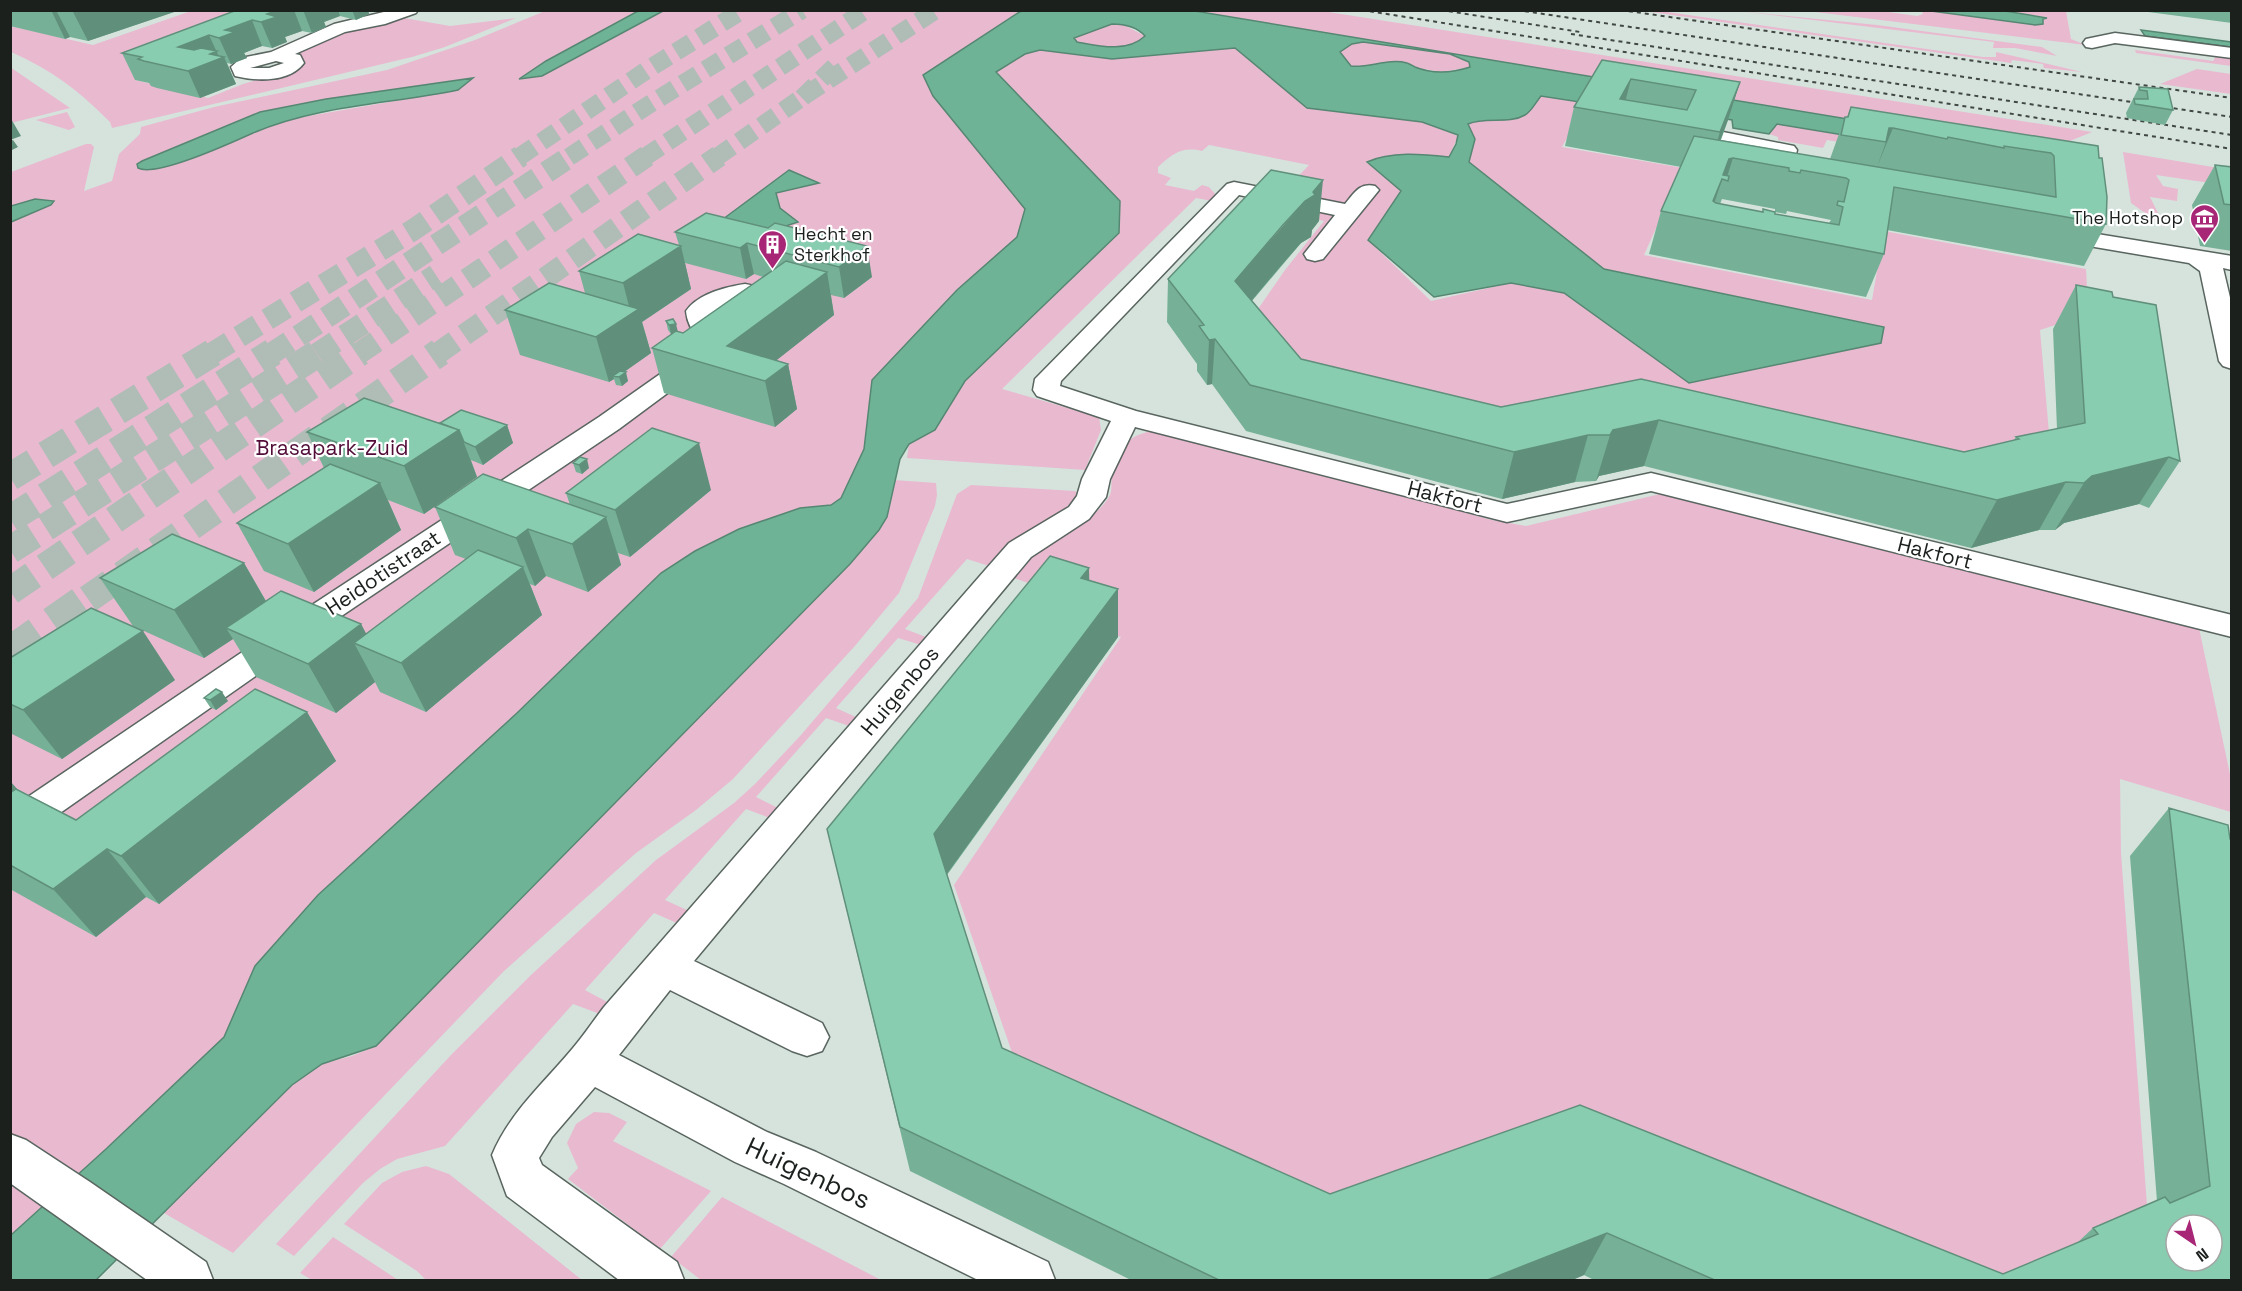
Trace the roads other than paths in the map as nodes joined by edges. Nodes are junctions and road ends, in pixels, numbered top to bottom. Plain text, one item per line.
1 (410, 10) edge
2 (2111, 18) dead end
3 (2115, 38) junction
4 (2092, 43) dead end
5 (2232, 53) edge
6 (276, 56) dead end
7 (1723, 138) edge
8 (1368, 190) dead end
9 (1809, 190) edge
10 (1350, 212) junction
11 (2085, 239) edge
12 (1315, 254) dead end
13 (2194, 256) junction
14 (2232, 262) edge
15 (2228, 328) edge
16 (719, 342) edge
17 (2232, 362) edge
18 (1126, 417) junction
19 (2232, 626) edge
20 (10, 829) edge
21 (665, 967) junction
22 (807, 1037) dead end
23 (589, 1061) junction
24 (18, 1161) edge
25 (188, 1281) edge
26 (659, 1281) edge
27 (1030, 1281) edge

1 - 6 street
2 - 3 street
3 - 4 street
3 - 5 street
7 - 9 street
8 - 10 street
10 - 12 street
10 - 18 street, Hakfort
11 - 13 street
13 - 14 street
13 - 15 street
15 - 17 street
16 - 20 street, Heidotistraat
18 - 19 street, Hakfort
18 - 21 street, Huigenbos
21 - 22 street
21 - 23 street, Huigenbos
23 - 26 street, Huigenbos
23 - 27 street, Huigenbos
24 - 25 street

